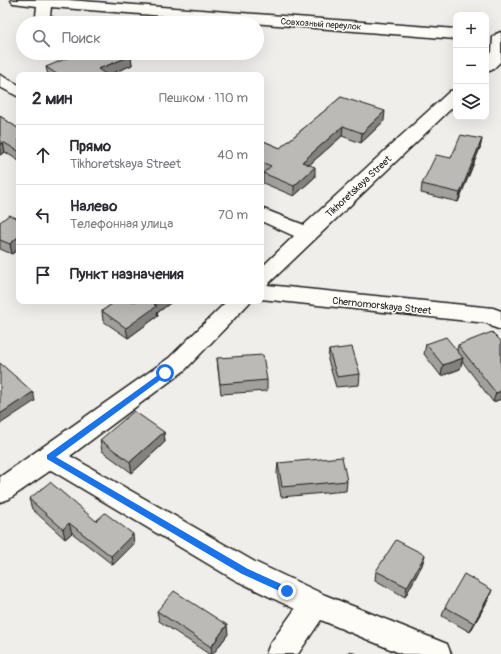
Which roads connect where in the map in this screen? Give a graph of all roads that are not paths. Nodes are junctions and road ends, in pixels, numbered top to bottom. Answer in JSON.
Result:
{"nodes":[{"id":1,"x":18,"y":0,"type":"edge"},
{"id":2,"x":45,"y":2,"type":"junction"},
{"id":3,"x":43,"y":16,"type":"edge"},
{"id":4,"x":225,"y":16,"type":"edge"},
{"id":5,"x":264,"y":19,"type":"edge"},
{"id":6,"x":453,"y":34,"type":"edge"},
{"id":7,"x":489,"y":36,"type":"edge"},
{"id":8,"x":501,"y":37,"type":"edge"},
{"id":9,"x":489,"y":64,"type":"edge"},
{"id":10,"x":0,"y":80,"type":"edge"},
{"id":11,"x":16,"y":90,"type":"edge"},
{"id":12,"x":453,"y":98,"type":"edge"},
{"id":13,"x":264,"y":215,"type":"edge"},
{"id":14,"x":307,"y":234,"type":"junction"},
{"id":15,"x":264,"y":277,"type":"edge"},
{"id":16,"x":264,"y":292,"type":"edge"},
{"id":17,"x":237,"y":304,"type":"edge"},
{"id":18,"x":501,"y":322,"type":"edge"},
{"id":19,"x":50,"y":457,"type":"junction"},
{"id":20,"x":0,"y":491,"type":"edge"},
{"id":21,"x":315,"y":604,"type":"junction"},
{"id":22,"x":282,"y":654,"type":"edge"},
{"id":23,"x":436,"y":654,"type":"edge"}],
"edges":[{"from":1,"to":2,"type":"street","name":"Совхозный переулок"},
{"from":2,"to":3,"type":"street"},
{"from":2,"to":4,"type":"street","name":"Совхозный переулок"},
{"from":5,"to":6,"type":"street","name":"Совхозный переулок"},
{"from":7,"to":8,"type":"street"},
{"from":8,"to":9,"type":"street"},
{"from":10,"to":11,"type":"street"},
{"from":12,"to":14,"type":"street","name":"Tikhoretskaya Street"},
{"from":13,"to":14,"type":"street"},
{"from":14,"to":15,"type":"street","name":"Tikhoretskaya Street"},
{"from":16,"to":18,"type":"street","name":"Chernomorskaya Street"},
{"from":17,"to":19,"type":"street"},
{"from":19,"to":20,"type":"street"},
{"from":19,"to":21,"type":"street"},
{"from":21,"to":22,"type":"street"},
{"from":21,"to":23,"type":"street"}]}
